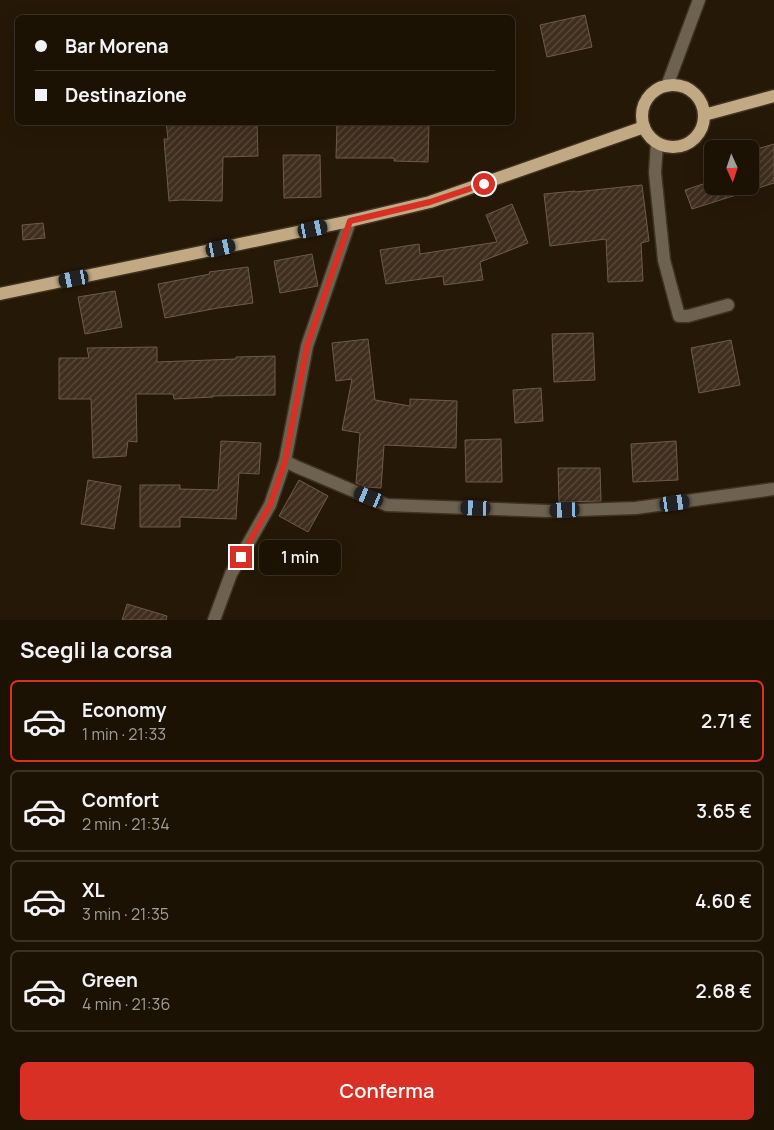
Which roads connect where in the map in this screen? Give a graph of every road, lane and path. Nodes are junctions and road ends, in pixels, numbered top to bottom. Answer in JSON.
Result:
{"nodes":[{"id":1,"x":699,"y":0,"type":"edge"},
{"id":2,"x":667,"y":86,"type":"junction"},
{"id":3,"x":774,"y":96,"type":"edge"},
{"id":4,"x":704,"y":114,"type":"junction"},
{"id":5,"x":644,"y":127,"type":"junction"},
{"id":6,"x":657,"y":142,"type":"junction"},
{"id":7,"x":350,"y":221,"type":"junction"},
{"id":8,"x":0,"y":294,"type":"edge"},
{"id":9,"x":728,"y":305,"type":"dead end"},
{"id":10,"x":285,"y":461,"type":"junction"},
{"id":11,"x":774,"y":489,"type":"edge"},
{"id":12,"x":214,"y":620,"type":"edge"}],
"edges":[{"from":1,"to":2,"type":"street"},
{"from":2,"to":4,"type":"main road"},
{"from":2,"to":5,"type":"main road"},
{"from":3,"to":4,"type":"main road"},
{"from":4,"to":6,"type":"main road"},
{"from":5,"to":6,"type":"main road"},
{"from":5,"to":7,"type":"main road"},
{"from":6,"to":9,"type":"street"},
{"from":7,"to":8,"type":"main road"},
{"from":7,"to":10,"type":"street"},
{"from":10,"to":11,"type":"street"},
{"from":10,"to":12,"type":"street"}]}
